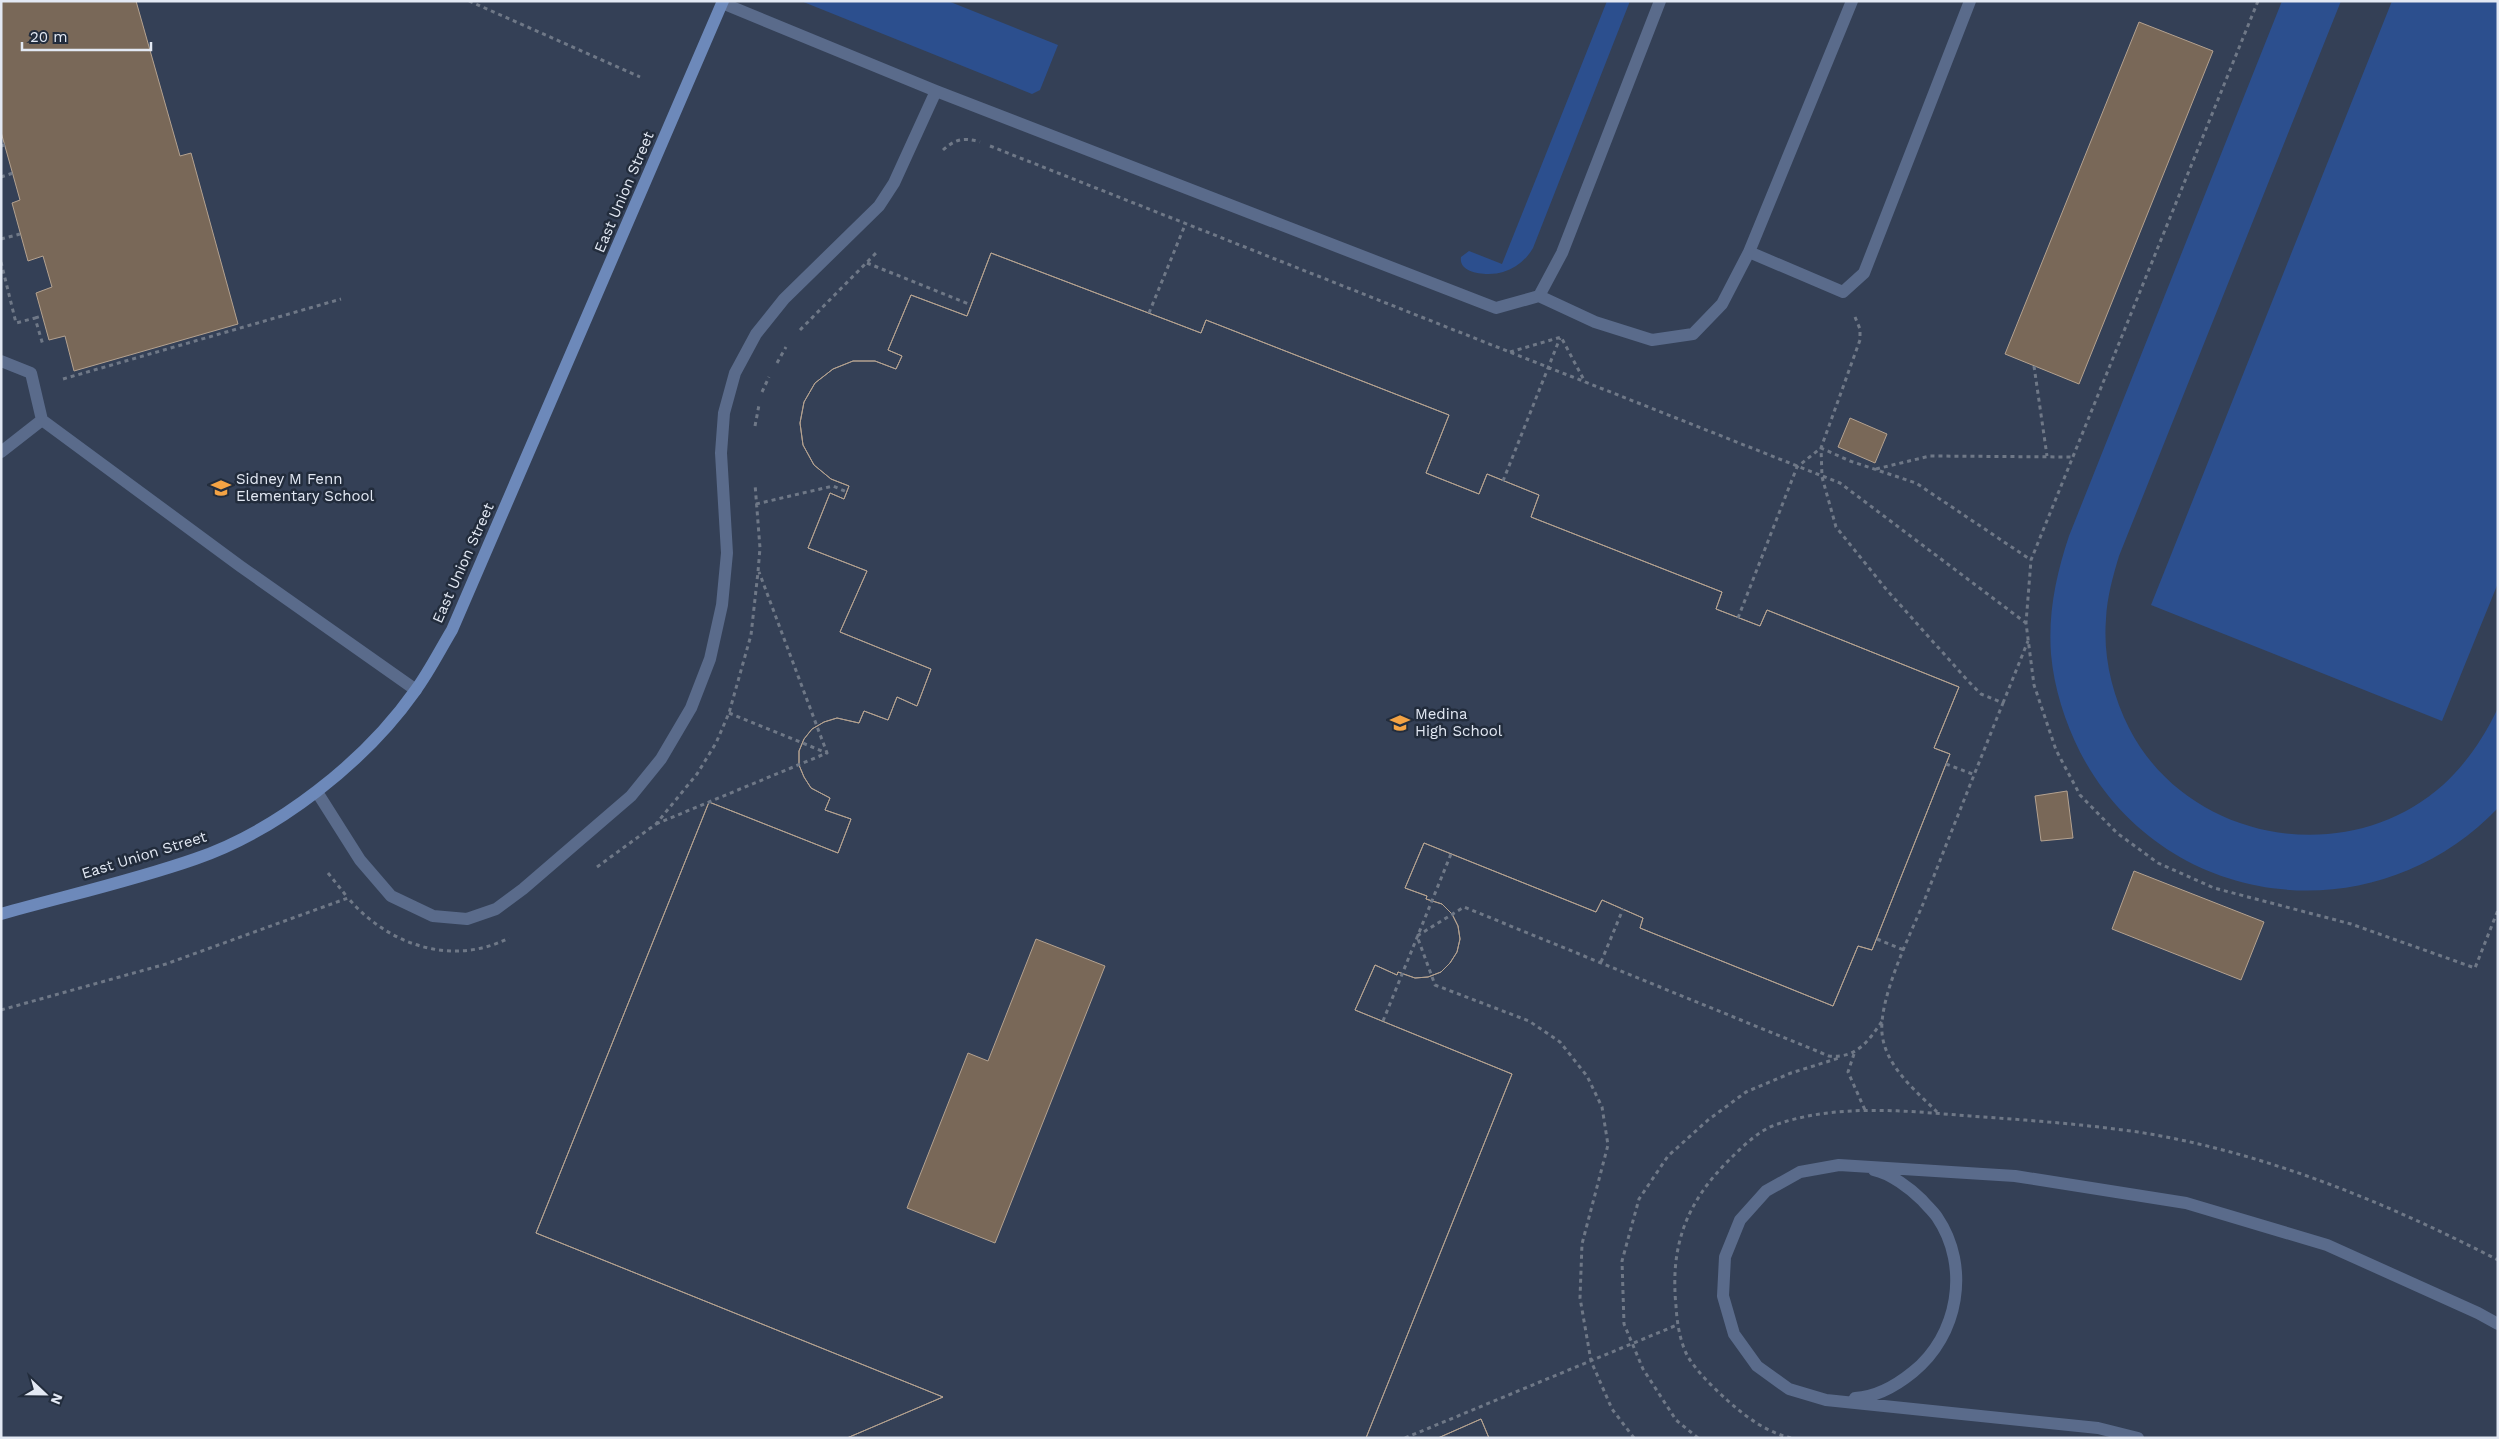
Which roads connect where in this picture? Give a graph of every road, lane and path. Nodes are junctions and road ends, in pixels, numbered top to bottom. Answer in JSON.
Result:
{"nodes":[{"id":1,"x":469,"y":1,"type":"edge"},
{"id":2,"x":1660,"y":1,"type":"edge"},
{"id":3,"x":1852,"y":1,"type":"edge"},
{"id":4,"x":1970,"y":1,"type":"edge"},
{"id":5,"x":2258,"y":1,"type":"edge"},
{"id":6,"x":723,"y":2,"type":"edge"},
{"id":7,"x":640,"y":77,"type":"dead end"},
{"id":8,"x":936,"y":90,"type":"junction"},
{"id":9,"x":13,"y":174,"type":"dead end"},
{"id":10,"x":1,"y":177,"type":"edge"},
{"id":11,"x":1185,"y":224,"type":"dead end"},
{"id":12,"x":20,"y":234,"type":"dead end"},
{"id":13,"x":1,"y":240,"type":"edge"},
{"id":14,"x":1749,"y":252,"type":"junction"},
{"id":15,"x":1,"y":262,"type":"edge"},
{"id":16,"x":867,"y":264,"type":"dead end"},
{"id":17,"x":1843,"y":292,"type":"junction"},
{"id":18,"x":1538,"y":296,"type":"junction"},
{"id":19,"x":341,"y":299,"type":"dead end"},
{"id":20,"x":971,"y":305,"type":"dead end"},
{"id":21,"x":1149,"y":313,"type":"dead end"},
{"id":22,"x":42,"y":316,"type":"dead end"},
{"id":23,"x":35,"y":318,"type":"junction"},
{"id":24,"x":1561,"y":337,"type":"junction"},
{"id":25,"x":46,"y":354,"type":"dead end"},
{"id":26,"x":1,"y":361,"type":"edge"},
{"id":27,"x":2034,"y":366,"type":"dead end"},
{"id":28,"x":1549,"y":368,"type":"junction"},
{"id":29,"x":1586,"y":382,"type":"junction"},
{"id":30,"x":34,"y":387,"type":"junction"},
{"id":31,"x":42,"y":420,"type":"junction"},
{"id":32,"x":1822,"y":448,"type":"junction"},
{"id":33,"x":1,"y":452,"type":"edge"},
{"id":34,"x":2047,"y":456,"type":"junction"},
{"id":35,"x":2071,"y":457,"type":"junction"},
{"id":36,"x":1797,"y":466,"type":"junction"},
{"id":37,"x":1876,"y":469,"type":"junction"},
{"id":38,"x":1822,"y":477,"type":"junction"},
{"id":39,"x":1503,"y":481,"type":"dead end"},
{"id":40,"x":847,"y":492,"type":"dead end"},
{"id":41,"x":756,"y":504,"type":"dead end"},
{"id":42,"x":2031,"y":560,"type":"junction"},
{"id":43,"x":758,"y":572,"type":"dead end"},
{"id":44,"x":1738,"y":618,"type":"dead end"},
{"id":45,"x":2026,"y":623,"type":"junction"},
{"id":46,"x":2028,"y":641,"type":"junction"},
{"id":47,"x":416,"y":690,"type":"junction"},
{"id":48,"x":2003,"y":703,"type":"junction"},
{"id":49,"x":729,"y":713,"type":"dead end"},
{"id":50,"x":827,"y":753,"type":"junction"},
{"id":51,"x":1946,"y":764,"type":"dead end"},
{"id":52,"x":1975,"y":775,"type":"junction"},
{"id":53,"x":318,"y":792,"type":"junction"},
{"id":54,"x":656,"y":824,"type":"dead end"},
{"id":55,"x":1451,"y":854,"type":"dead end"},
{"id":56,"x":328,"y":873,"type":"dead end"},
{"id":57,"x":348,"y":898,"type":"dead end"},
{"id":58,"x":1623,"y":909,"type":"dead end"},
{"id":59,"x":2498,"y":910,"type":"edge"},
{"id":60,"x":1,"y":914,"type":"edge"},
{"id":61,"x":1418,"y":936,"type":"junction"},
{"id":62,"x":1877,"y":939,"type":"dead end"},
{"id":63,"x":1904,"y":950,"type":"junction"},
{"id":64,"x":1601,"y":962,"type":"junction"},
{"id":65,"x":1382,"y":1020,"type":"dead end"},
{"id":66,"x":1883,"y":1020,"type":"junction"},
{"id":67,"x":1854,"y":1053,"type":"junction"},
{"id":68,"x":1841,"y":1057,"type":"junction"},
{"id":69,"x":1865,"y":1110,"type":"dead end"},
{"id":70,"x":1938,"y":1113,"type":"dead end"},
{"id":71,"x":1839,"y":1165,"type":"junction"},
{"id":72,"x":2498,"y":1324,"type":"edge"},
{"id":73,"x":1677,"y":1325,"type":"dead end"},
{"id":74,"x":1632,"y":1344,"type":"junction"},
{"id":75,"x":1591,"y":1360,"type":"junction"},
{"id":76,"x":1826,"y":1400,"type":"junction"},
{"id":77,"x":1405,"y":1438,"type":"edge"},
{"id":78,"x":1634,"y":1438,"type":"edge"},
{"id":79,"x":1698,"y":1438,"type":"edge"},
{"id":80,"x":2138,"y":1438,"type":"edge"}],
"edges":[{"from":1,"to":7,"type":"path"},
{"from":2,"to":18,"type":"lane"},
{"from":3,"to":14,"type":"lane"},
{"from":4,"to":17,"type":"lane"},
{"from":5,"to":35,"type":"path"},
{"from":6,"to":8,"type":"lane"},
{"from":6,"to":47,"type":"street","name":"East Union Street"},
{"from":8,"to":18,"type":"lane"},
{"from":8,"to":53,"type":"lane"},
{"from":9,"to":10,"type":"path"},
{"from":11,"to":21,"type":"path"},
{"from":12,"to":13,"type":"path"},
{"from":14,"to":17,"type":"lane"},
{"from":14,"to":18,"type":"lane"},
{"from":15,"to":23,"type":"path"},
{"from":16,"to":20,"type":"path"},
{"from":17,"to":32,"type":"path"},
{"from":19,"to":30,"type":"path"},
{"from":22,"to":23,"type":"path"},
{"from":23,"to":25,"type":"path"},
{"from":24,"to":28,"type":"path"},
{"from":24,"to":28,"type":"path"},
{"from":24,"to":29,"type":"path"},
{"from":26,"to":30,"type":"lane"},
{"from":27,"to":34,"type":"path"},
{"from":28,"to":29,"type":"path"},
{"from":28,"to":39,"type":"path"},
{"from":29,"to":36,"type":"path"},
{"from":30,"to":31,"type":"lane"},
{"from":31,"to":33,"type":"lane"},
{"from":31,"to":47,"type":"lane"},
{"from":32,"to":36,"type":"path"},
{"from":32,"to":37,"type":"path"},
{"from":32,"to":38,"type":"path"},
{"from":34,"to":35,"type":"path"},
{"from":34,"to":37,"type":"path"},
{"from":35,"to":42,"type":"path"},
{"from":36,"to":38,"type":"path"},
{"from":36,"to":44,"type":"path"},
{"from":37,"to":42,"type":"path"},
{"from":38,"to":45,"type":"path"},
{"from":38,"to":48,"type":"path"},
{"from":40,"to":41,"type":"path"},
{"from":42,"to":45,"type":"path"},
{"from":43,"to":50,"type":"path"},
{"from":45,"to":46,"type":"path"},
{"from":46,"to":48,"type":"path"},
{"from":46,"to":59,"type":"path"},
{"from":47,"to":53,"type":"street","name":"East Union Street"},
{"from":48,"to":52,"type":"path"},
{"from":49,"to":50,"type":"path"},
{"from":50,"to":54,"type":"path"},
{"from":51,"to":52,"type":"path"},
{"from":52,"to":63,"type":"path"},
{"from":53,"to":60,"type":"street","name":"East Union Street"},
{"from":55,"to":61,"type":"path"},
{"from":56,"to":57,"type":"path"},
{"from":58,"to":64,"type":"path"},
{"from":61,"to":64,"type":"path"},
{"from":61,"to":65,"type":"path"},
{"from":61,"to":75,"type":"path"},
{"from":62,"to":63,"type":"path"},
{"from":63,"to":66,"type":"path"},
{"from":64,"to":68,"type":"path"},
{"from":66,"to":67,"type":"path"},
{"from":66,"to":70,"type":"path"},
{"from":67,"to":68,"type":"path"},
{"from":67,"to":69,"type":"path"},
{"from":68,"to":74,"type":"path"},
{"from":71,"to":72,"type":"lane"},
{"from":71,"to":76,"type":"lane"},
{"from":71,"to":76,"type":"lane"},
{"from":73,"to":74,"type":"path"},
{"from":74,"to":75,"type":"path"},
{"from":74,"to":79,"type":"path"},
{"from":75,"to":77,"type":"path"},
{"from":75,"to":78,"type":"path"},
{"from":76,"to":80,"type":"lane"}]}
